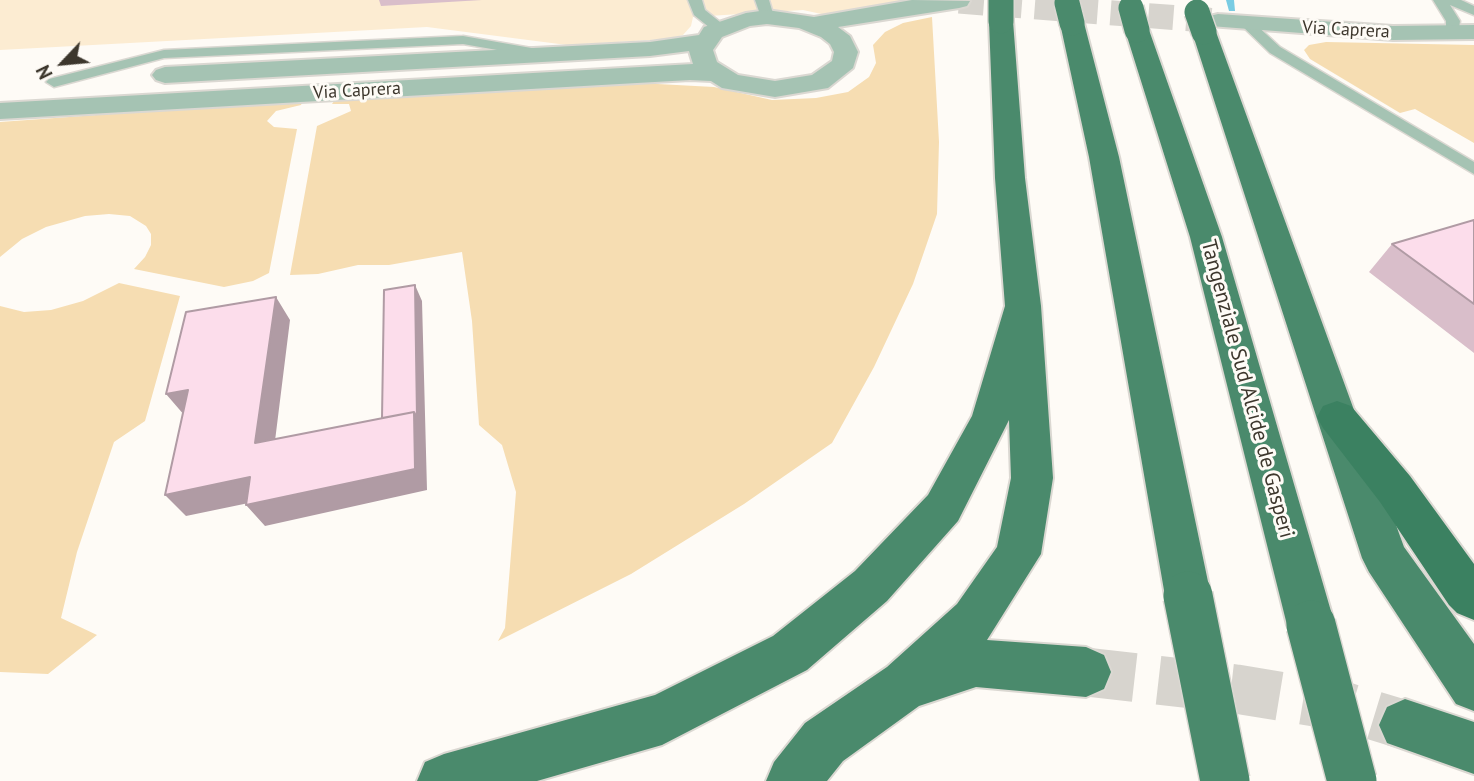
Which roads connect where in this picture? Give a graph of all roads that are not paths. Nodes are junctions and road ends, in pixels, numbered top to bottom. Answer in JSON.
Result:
{"nodes":[{"id":1,"x":695,"y":0,"type":"edge"},
{"id":2,"x":1440,"y":0,"type":"edge"},
{"id":3,"x":1450,"y":0,"type":"edge"},
{"id":4,"x":946,"y":1,"type":"edge"},
{"id":5,"x":765,"y":9,"type":"edge"},
{"id":6,"x":1068,"y":9,"type":"edge"},
{"id":7,"x":1474,"y":10,"type":"edge"},
{"id":8,"x":897,"y":11,"type":"junction"},
{"id":9,"x":1001,"y":11,"type":"edge"},
{"id":10,"x":1132,"y":13,"type":"edge"},
{"id":11,"x":1203,"y":16,"type":"edge"},
{"id":12,"x":814,"y":24,"type":"junction"},
{"id":13,"x":1247,"y":24,"type":"junction"},
{"id":14,"x":1464,"y":32,"type":"edge"},
{"id":15,"x":712,"y":35,"type":"junction"},
{"id":16,"x":841,"y":41,"type":"junction"},
{"id":17,"x":714,"y":73,"type":"junction"},
{"id":18,"x":27,"y":83,"type":"dead end"},
{"id":19,"x":0,"y":111,"type":"edge"},
{"id":20,"x":1474,"y":169,"type":"edge"},
{"id":21,"x":1023,"y":306,"type":"junction"},
{"id":22,"x":1337,"y":417,"type":"junction"},
{"id":23,"x":1474,"y":598,"type":"edge"},
{"id":24,"x":1086,"y":672,"type":"tunnel mouth"},
{"id":25,"x":905,"y":685,"type":"junction"},
{"id":26,"x":1474,"y":686,"type":"edge"},
{"id":27,"x":1405,"y":725,"type":"tunnel mouth"},
{"id":28,"x":1474,"y":748,"type":"edge"},
{"id":29,"x":444,"y":781,"type":"edge"},
{"id":30,"x":793,"y":781,"type":"edge"},
{"id":31,"x":1225,"y":781,"type":"edge"},
{"id":32,"x":1352,"y":781,"type":"edge"}],
"edges":[{"from":1,"to":15,"type":"lane"},
{"from":2,"to":14,"type":"lane"},
{"from":3,"to":7,"type":"lane"},
{"from":4,"to":8,"type":"street","name":"Via Caprera"},
{"from":5,"to":12,"type":"street","name":"Via Caprera"},
{"from":5,"to":15,"type":"street","name":"Via Caprera"},
{"from":6,"to":31,"type":"highway","bridge":true},
{"from":8,"to":12,"type":"street","name":"Via Caprera"},
{"from":8,"to":16,"type":"street","name":"Via Caprera"},
{"from":9,"to":21,"type":"highway"},
{"from":10,"to":32,"type":"highway","name":"Tangenziale Sud Alcide de Gasperi","bridge":true},
{"from":11,"to":13,"type":"street","name":"Via Caprera"},
{"from":11,"to":22,"type":"highway"},
{"from":12,"to":16,"type":"street","name":"Via Caprera"},
{"from":13,"to":14,"type":"street","name":"Via Caprera"},
{"from":13,"to":20,"type":"lane"},
{"from":15,"to":17,"type":"street"},
{"from":15,"to":18,"type":"street","name":"Via Caprera"},
{"from":16,"to":17,"type":"street","name":"Via Caprera"},
{"from":17,"to":19,"type":"street","name":"Via Caprera"},
{"from":21,"to":25,"type":"highway"},
{"from":21,"to":29,"type":"highway"},
{"from":22,"to":23,"type":"highway"},
{"from":22,"to":26,"type":"highway"},
{"from":24,"to":25,"type":"highway"},
{"from":25,"to":30,"type":"highway"},
{"from":27,"to":28,"type":"highway"}]}
